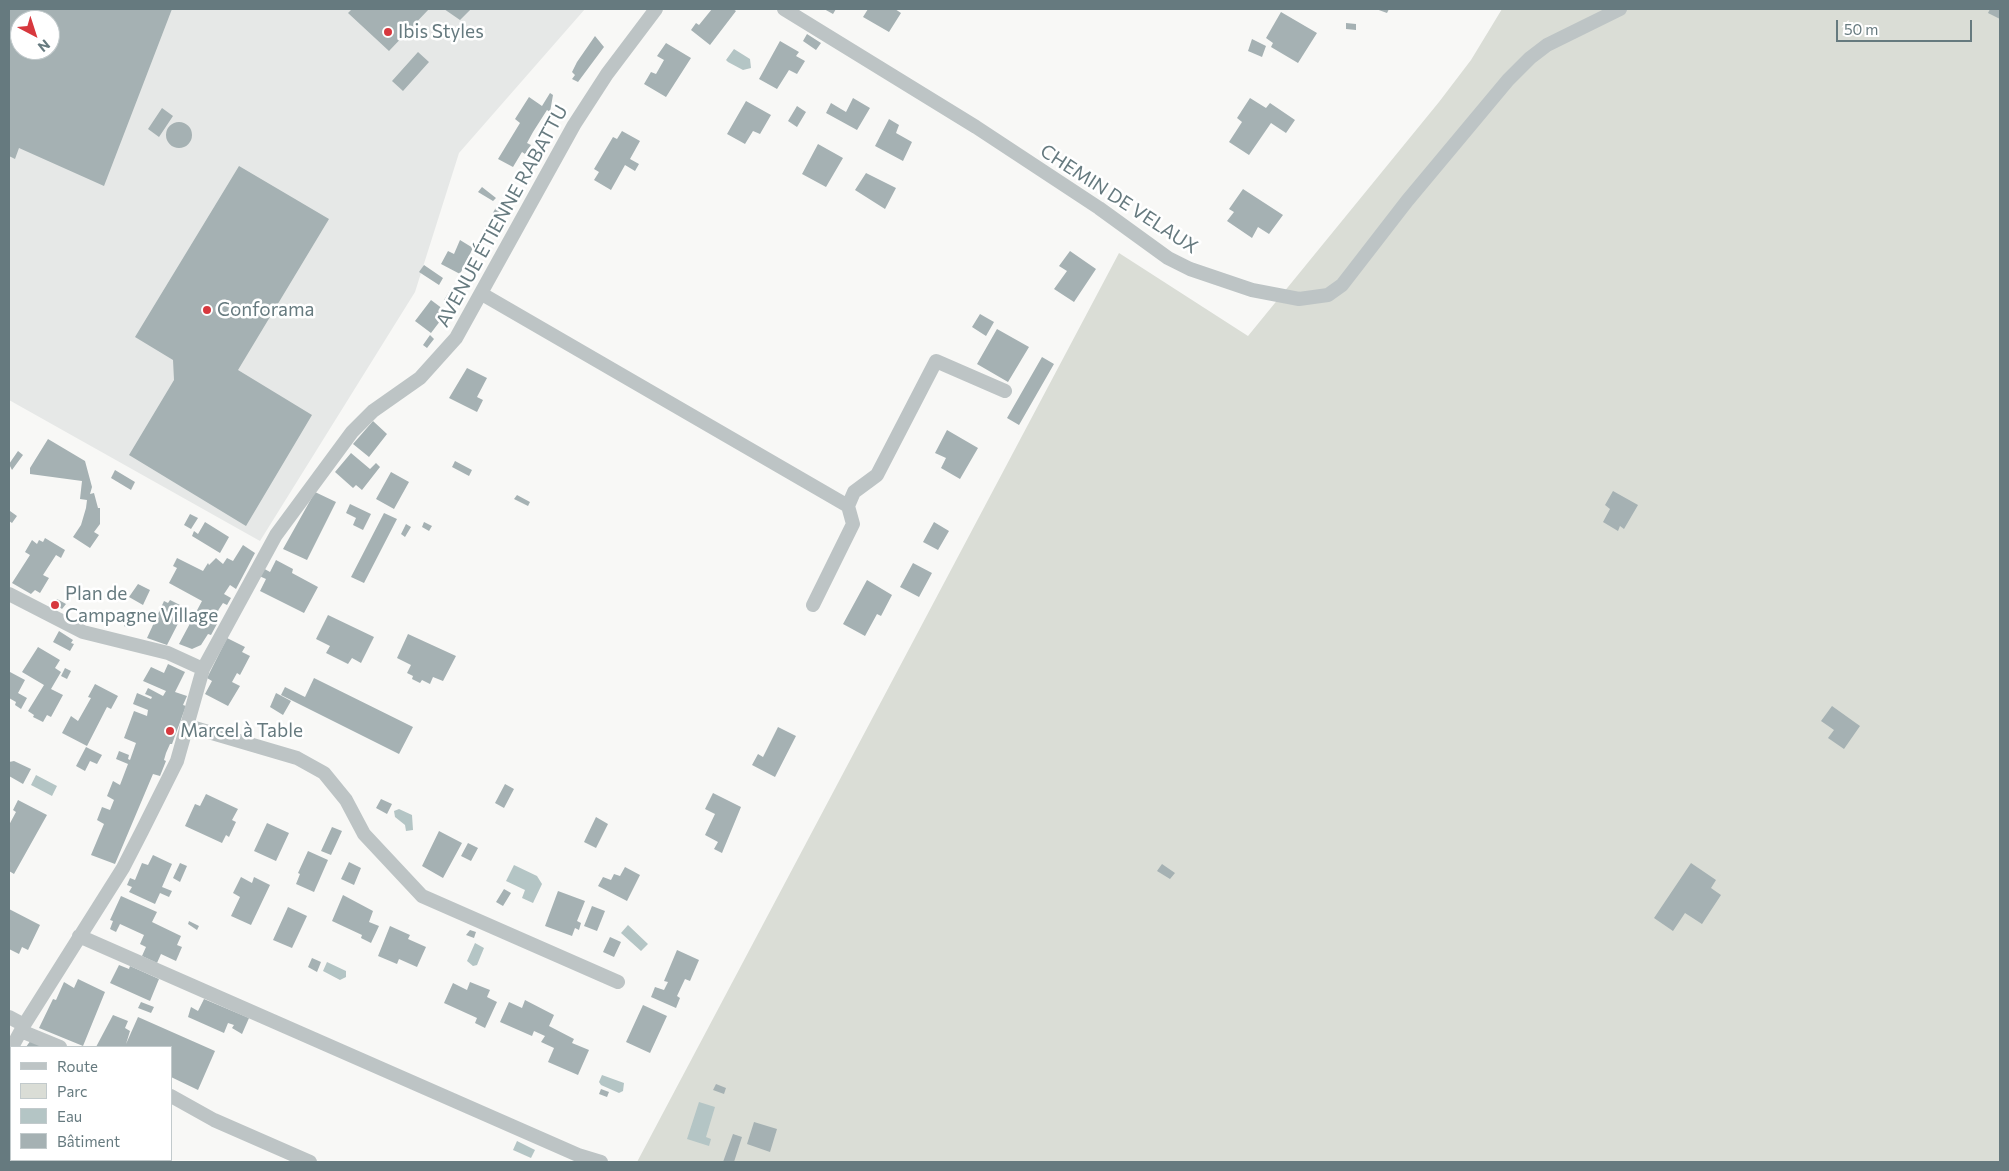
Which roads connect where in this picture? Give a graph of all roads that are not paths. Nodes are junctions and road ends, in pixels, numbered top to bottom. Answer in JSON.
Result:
{"nodes":[{"id":1,"x":656,"y":9,"type":"edge"},
{"id":2,"x":784,"y":9,"type":"edge"},
{"id":3,"x":1620,"y":9,"type":"edge"},
{"id":4,"x":482,"y":294,"type":"junction"},
{"id":5,"x":1005,"y":391,"type":"dead end"},
{"id":6,"x":848,"y":506,"type":"junction"},
{"id":7,"x":9,"y":594,"type":"edge"},
{"id":8,"x":813,"y":605,"type":"dead end"},
{"id":9,"x":203,"y":669,"type":"junction"},
{"id":10,"x":188,"y":726,"type":"junction"},
{"id":11,"x":79,"y":936,"type":"junction"},
{"id":12,"x":618,"y":982,"type":"dead end"},
{"id":13,"x":9,"y":1017,"type":"edge"},
{"id":14,"x":22,"y":1028,"type":"junction"},
{"id":15,"x":13,"y":1046,"type":"edge"},
{"id":16,"x":58,"y":1046,"type":"edge"},
{"id":17,"x":172,"y":1097,"type":"edge"},
{"id":18,"x":310,"y":1162,"type":"edge"},
{"id":19,"x":601,"y":1162,"type":"edge"}],
"edges":[{"from":1,"to":4,"type":"street","name":"AVENUE ÉTIENNE RABATTU"},
{"from":2,"to":3,"type":"street","name":"CHEMIN DE VELAUX"},
{"from":4,"to":6,"type":"street"},
{"from":4,"to":9,"type":"street","name":"AVENUE ÉTIENNE RABATTU"},
{"from":5,"to":6,"type":"street"},
{"from":6,"to":8,"type":"street"},
{"from":7,"to":9,"type":"street"},
{"from":9,"to":10,"type":"street","name":"AVENUE ÉTIENNE RABATTU"},
{"from":10,"to":11,"type":"street","name":"AVENUE ÉTIENNE RABATTU"},
{"from":10,"to":12,"type":"street"},
{"from":11,"to":14,"type":"street","name":"AVENUE ÉTIENNE RABATTU"},
{"from":11,"to":19,"type":"street"},
{"from":13,"to":14,"type":"street"},
{"from":14,"to":15,"type":"street","name":"AVENUE ÉTIENNE RABATTU"},
{"from":14,"to":16,"type":"street"},
{"from":17,"to":18,"type":"street"}]}
